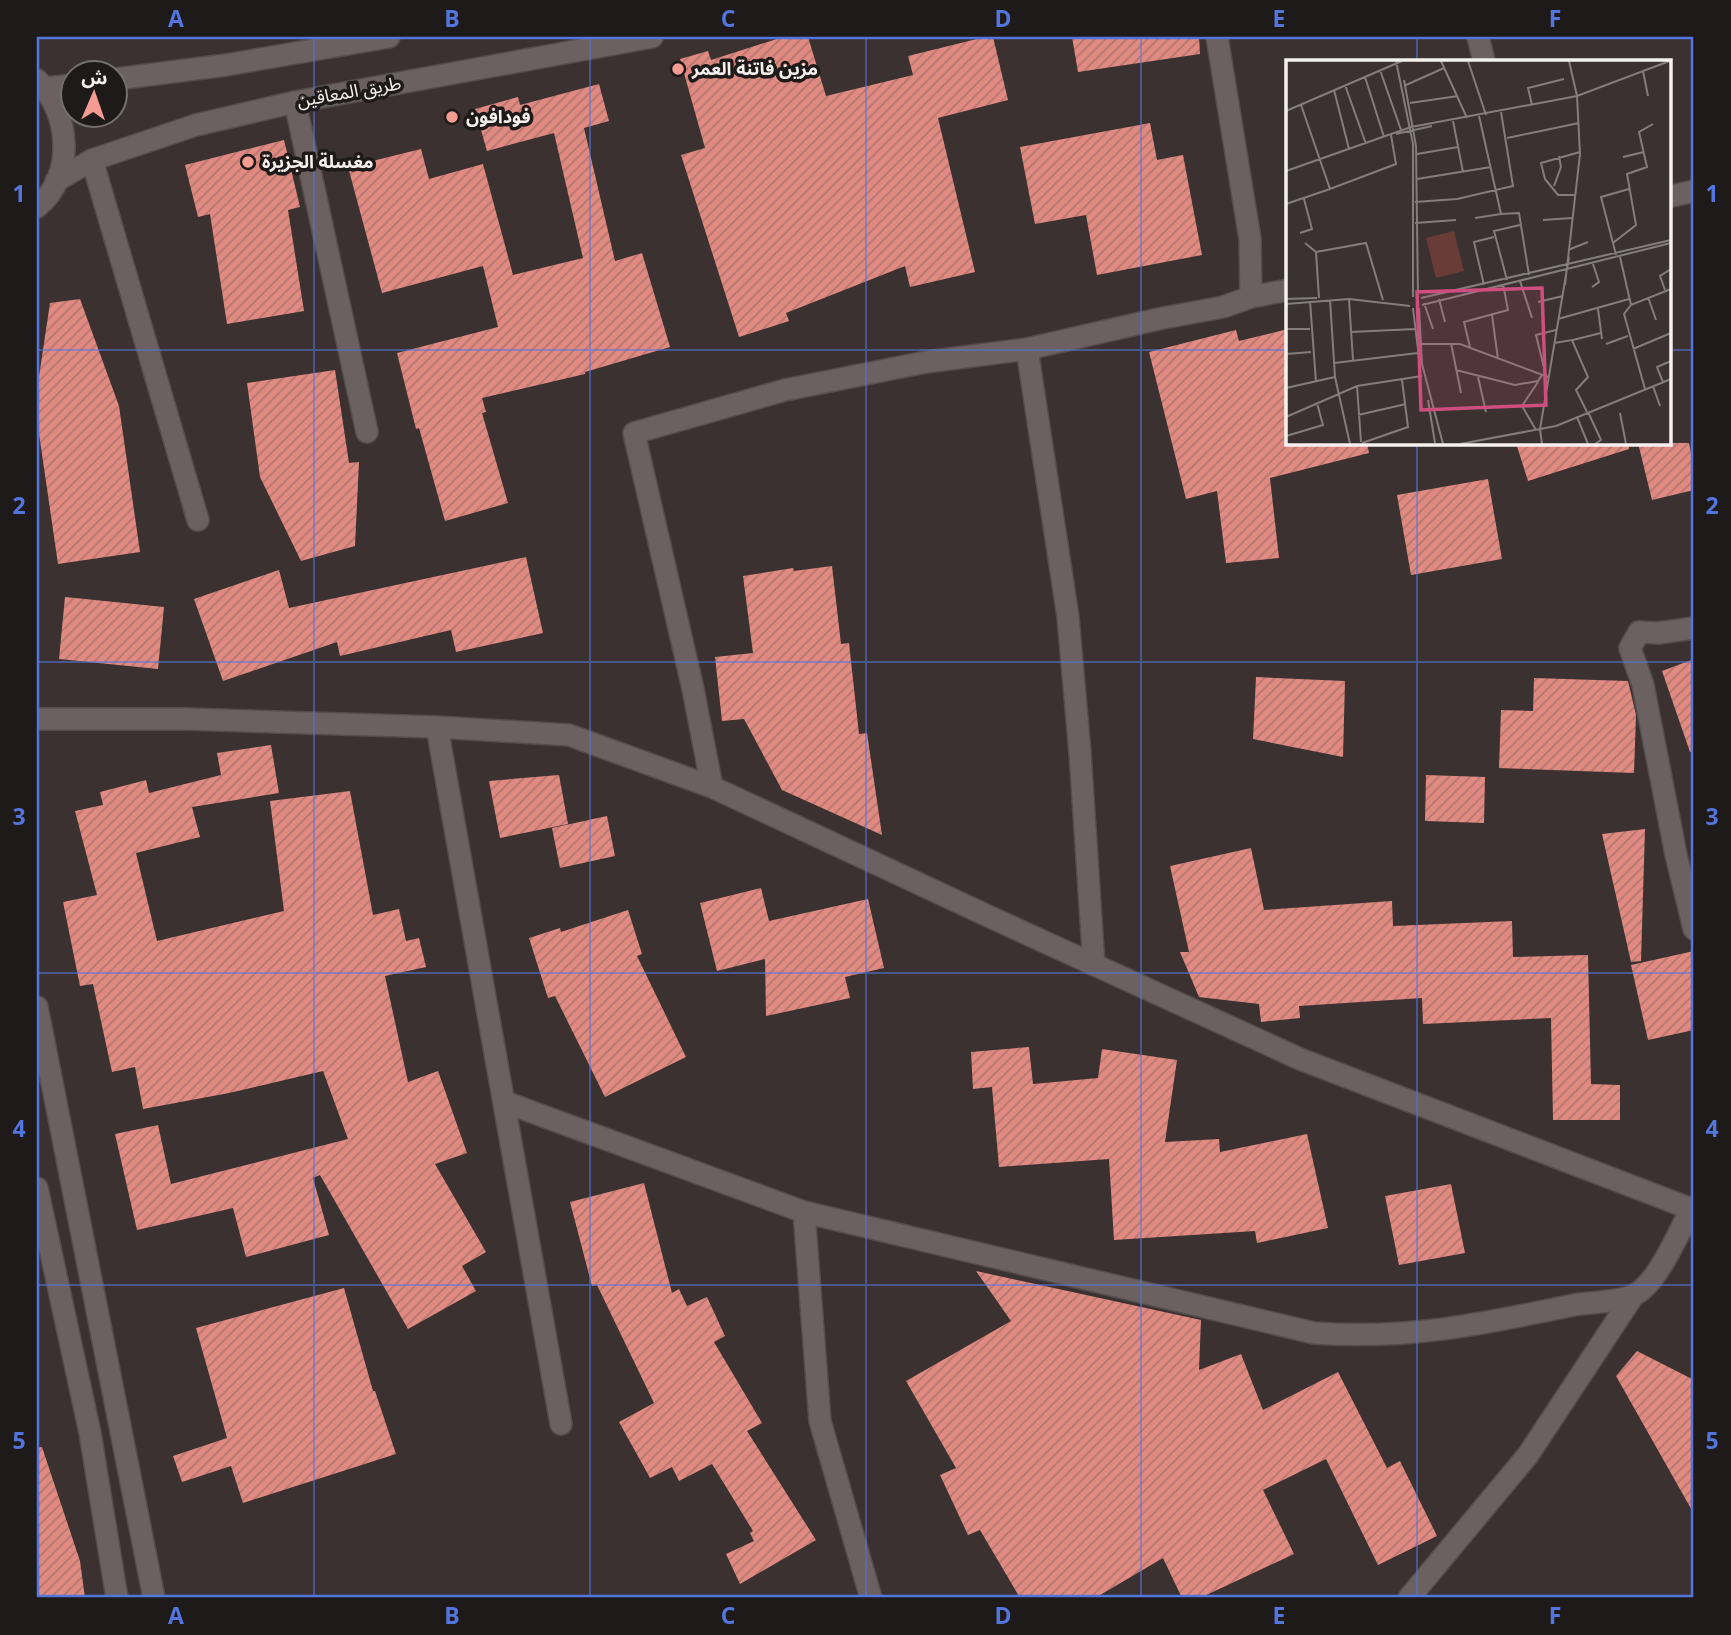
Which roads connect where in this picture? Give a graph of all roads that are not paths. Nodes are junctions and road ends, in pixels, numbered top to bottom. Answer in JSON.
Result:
{"nodes":[{"id":1,"x":389,"y":37,"type":"edge"},
{"id":2,"x":652,"y":37,"type":"edge"},
{"id":3,"x":1217,"y":37,"type":"edge"},
{"id":4,"x":1478,"y":37,"type":"edge"},
{"id":5,"x":1484,"y":60,"type":"edge"},
{"id":6,"x":130,"y":77,"type":"edge"},
{"id":7,"x":41,"y":84,"type":"edge"},
{"id":8,"x":60,"y":85,"type":"edge"},
{"id":9,"x":295,"y":102,"type":"junction"},
{"id":10,"x":92,"y":160,"type":"junction"},
{"id":11,"x":56,"y":181,"type":"junction"},
{"id":12,"x":1694,"y":191,"type":"edge"},
{"id":13,"x":1672,"y":196,"type":"dead end"},
{"id":14,"x":37,"y":207,"type":"edge"},
{"id":15,"x":1286,"y":290,"type":"edge"},
{"id":16,"x":1251,"y":297,"type":"junction"},
{"id":17,"x":1027,"y":349,"type":"junction"},
{"id":18,"x":367,"y":432,"type":"dead end"},
{"id":19,"x":198,"y":520,"type":"dead end"},
{"id":20,"x":1694,"y":628,"type":"edge"},
{"id":21,"x":37,"y":719,"type":"edge"},
{"id":22,"x":437,"y":727,"type":"junction"},
{"id":23,"x":712,"y":787,"type":"junction"},
{"id":24,"x":1694,"y":929,"type":"edge"},
{"id":25,"x":1094,"y":965,"type":"junction"},
{"id":26,"x":37,"y":1007,"type":"edge"},
{"id":27,"x":505,"y":1102,"type":"junction"},
{"id":28,"x":37,"y":1188,"type":"edge"},
{"id":29,"x":1692,"y":1210,"type":"edge"},
{"id":30,"x":804,"y":1212,"type":"junction"},
{"id":31,"x":1633,"y":1296,"type":"junction"},
{"id":32,"x":561,"y":1424,"type":"dead end"},
{"id":33,"x":117,"y":1598,"type":"edge"},
{"id":34,"x":154,"y":1598,"type":"edge"},
{"id":35,"x":871,"y":1598,"type":"edge"},
{"id":36,"x":1409,"y":1598,"type":"edge"}],
"edges":[{"from":1,"to":6,"type":"street"},
{"from":2,"to":9,"type":"street","name":"طريق المعاقين"},
{"from":3,"to":16,"type":"street"},
{"from":4,"to":5,"type":"street"},
{"from":7,"to":8,"type":"street"},
{"from":7,"to":11,"type":"street"},
{"from":9,"to":10,"type":"street","name":"طريق المعاقين"},
{"from":9,"to":18,"type":"street"},
{"from":10,"to":11,"type":"street","name":"طريق المعاقين"},
{"from":10,"to":19,"type":"street"},
{"from":11,"to":14,"type":"street"},
{"from":12,"to":13,"type":"street"},
{"from":15,"to":16,"type":"street"},
{"from":16,"to":17,"type":"street"},
{"from":17,"to":23,"type":"street"},
{"from":17,"to":25,"type":"street"},
{"from":20,"to":24,"type":"street"},
{"from":21,"to":22,"type":"street"},
{"from":22,"to":23,"type":"street"},
{"from":22,"to":27,"type":"street"},
{"from":23,"to":25,"type":"street"},
{"from":25,"to":29,"type":"street"},
{"from":26,"to":34,"type":"street"},
{"from":27,"to":30,"type":"street"},
{"from":27,"to":32,"type":"street"},
{"from":28,"to":33,"type":"street"},
{"from":29,"to":31,"type":"street"},
{"from":30,"to":31,"type":"street"},
{"from":30,"to":35,"type":"street"},
{"from":31,"to":36,"type":"street"}]}
